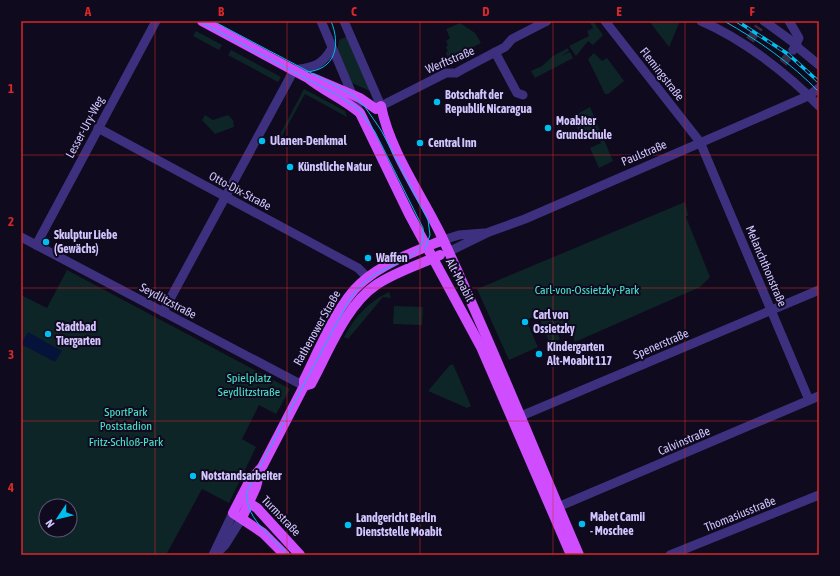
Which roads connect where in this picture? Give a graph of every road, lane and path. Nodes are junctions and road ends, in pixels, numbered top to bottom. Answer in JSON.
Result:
{"nodes":[{"id":1,"x":156,"y":21,"type":"edge"},
{"id":2,"x":202,"y":21,"type":"edge"},
{"id":3,"x":321,"y":21,"type":"edge"},
{"id":4,"x":344,"y":21,"type":"edge"},
{"id":5,"x":547,"y":21,"type":"edge"},
{"id":6,"x":605,"y":21,"type":"edge"},
{"id":7,"x":701,"y":21,"type":"edge"},
{"id":8,"x":788,"y":21,"type":"edge"},
{"id":9,"x":762,"y":23,"type":"edge"},
{"id":10,"x":795,"y":47,"type":"junction"},
{"id":11,"x":332,"y":48,"type":"junction"},
{"id":12,"x":495,"y":52,"type":"junction"},
{"id":13,"x":819,"y":66,"type":"edge"},
{"id":14,"x":294,"y":70,"type":"junction"},
{"id":15,"x":309,"y":78,"type":"junction"},
{"id":16,"x":819,"y":88,"type":"edge"},
{"id":17,"x":353,"y":95,"type":"junction"},
{"id":18,"x":523,"y":95,"type":"dead end"},
{"id":19,"x":819,"y":95,"type":"edge"},
{"id":20,"x":808,"y":96,"type":"junction"},
{"id":21,"x":819,"y":106,"type":"edge"},
{"id":22,"x":378,"y":108,"type":"junction"},
{"id":23,"x":360,"y":113,"type":"junction"},
{"id":24,"x":98,"y":128,"type":"junction"},
{"id":25,"x":700,"y":142,"type":"junction"},
{"id":26,"x":225,"y":196,"type":"junction"},
{"id":27,"x":489,"y":232,"type":"junction"},
{"id":28,"x":21,"y":237,"type":"edge"},
{"id":29,"x":443,"y":240,"type":"junction"},
{"id":30,"x":36,"y":245,"type":"junction"},
{"id":31,"x":428,"y":246,"type":"junction"},
{"id":32,"x":448,"y":252,"type":"junction"},
{"id":33,"x":434,"y":258,"type":"junction"},
{"id":34,"x":368,"y":278,"type":"junction"},
{"id":35,"x":819,"y":290,"type":"edge"},
{"id":36,"x":771,"y":310,"type":"junction"},
{"id":37,"x":164,"y":312,"type":"junction"},
{"id":38,"x":304,"y":386,"type":"junction"},
{"id":39,"x":819,"y":396,"type":"edge"},
{"id":40,"x":809,"y":400,"type":"junction"},
{"id":41,"x":516,"y":418,"type":"junction"},
{"id":42,"x":819,"y":495,"type":"edge"},
{"id":43,"x":245,"y":500,"type":"junction"},
{"id":44,"x":558,"y":507,"type":"junction"},
{"id":45,"x":238,"y":515,"type":"junction"},
{"id":46,"x":214,"y":555,"type":"edge"},
{"id":47,"x":285,"y":555,"type":"edge"},
{"id":48,"x":300,"y":555,"type":"edge"},
{"id":49,"x":571,"y":555,"type":"edge"},
{"id":50,"x":579,"y":555,"type":"edge"},
{"id":51,"x":670,"y":555,"type":"edge"}],
"edges":[{"from":1,"to":24,"type":"street","name":"Lesser-Ury-Weg"},
{"from":2,"to":14,"type":"main road"},
{"from":3,"to":11,"type":"street","name":"Alt-Moabit"},
{"from":4,"to":22,"type":"street","name":"Alt-Moabit"},
{"from":5,"to":12,"type":"street","name":"Werftstraße"},
{"from":6,"to":25,"type":"street","name":"Flemingstraße"},
{"from":7,"to":20,"type":"street"},
{"from":8,"to":10,"type":"street"},
{"from":9,"to":10,"type":"street"},
{"from":10,"to":13,"type":"street"},
{"from":11,"to":14,"type":"street"},
{"from":11,"to":17,"type":"street","name":"Alt-Moabit"},
{"from":12,"to":18,"type":"street"},
{"from":12,"to":22,"type":"street","name":"Werftstraße"},
{"from":14,"to":15,"type":"main road"},
{"from":14,"to":26,"type":"street"},
{"from":15,"to":17,"type":"main road"},
{"from":15,"to":23,"type":"main road"},
{"from":16,"to":20,"type":"street","name":"Paulstraße"},
{"from":17,"to":22,"type":"main road"},
{"from":17,"to":23,"type":"street","name":"Alt-Moabit"},
{"from":19,"to":20,"type":"street","name":"Paulstraße"},
{"from":20,"to":21,"type":"street"},
{"from":20,"to":25,"type":"street","name":"Paulstraße"},
{"from":22,"to":29,"type":"main road","name":"Alt-Moabit"},
{"from":23,"to":31,"type":"main road","name":"Alt-Moabit"},
{"from":24,"to":26,"type":"street","name":"Otto-Dix-Straße"},
{"from":24,"to":30,"type":"street","name":"Lesser-Ury-Weg"},
{"from":25,"to":27,"type":"street","name":"Paulstraße"},
{"from":25,"to":36,"type":"street","name":"Melanchthonstraße"},
{"from":26,"to":34,"type":"street","name":"Otto-Dix-Straße"},
{"from":26,"to":37,"type":"street"},
{"from":27,"to":29,"type":"street","name":"Paulstraße"},
{"from":27,"to":32,"type":"street","name":"Paulstraße"},
{"from":28,"to":30,"type":"street","name":"Seydlitzstraße"},
{"from":29,"to":31,"type":"main road","name":"Rathenower Straße"},
{"from":29,"to":32,"type":"main road","name":"Alt-Moabit"},
{"from":30,"to":37,"type":"street","name":"Seydlitzstraße"},
{"from":31,"to":33,"type":"main road","name":"Alt-Moabit"},
{"from":31,"to":34,"type":"main road","name":"Rathenower Straße"},
{"from":32,"to":33,"type":"main road","name":"Paulstraße"},
{"from":32,"to":41,"type":"main road","name":"Alt-Moabit"},
{"from":33,"to":38,"type":"main road","name":"Rathenower Straße"},
{"from":33,"to":41,"type":"main road","name":"Alt-Moabit"},
{"from":34,"to":38,"type":"main road","name":"Rathenower Straße"},
{"from":35,"to":36,"type":"street","name":"Spenerstraße"},
{"from":36,"to":40,"type":"street","name":"Melanchthonstraße"},
{"from":36,"to":41,"type":"street","name":"Spenerstraße"},
{"from":37,"to":38,"type":"street","name":"Seydlitzstraße"},
{"from":38,"to":43,"type":"main road","name":"Rathenower Straße"},
{"from":39,"to":40,"type":"street","name":"Calvinstraße"},
{"from":40,"to":44,"type":"street","name":"Calvinstraße"},
{"from":41,"to":44,"type":"main road","name":"Alt-Moabit"},
{"from":41,"to":49,"type":"main road","name":"Alt-Moabit"},
{"from":42,"to":51,"type":"street","name":"Thomasiusstraße"},
{"from":43,"to":45,"type":"main road","name":"Rathenower Straße"},
{"from":43,"to":48,"type":"main road","name":"Turmstraße"},
{"from":44,"to":50,"type":"main road","name":"Alt-Moabit"},
{"from":45,"to":46,"type":"street","name":"Rathenower Straße"},
{"from":45,"to":47,"type":"main road","name":"Turmstraße"}]}
